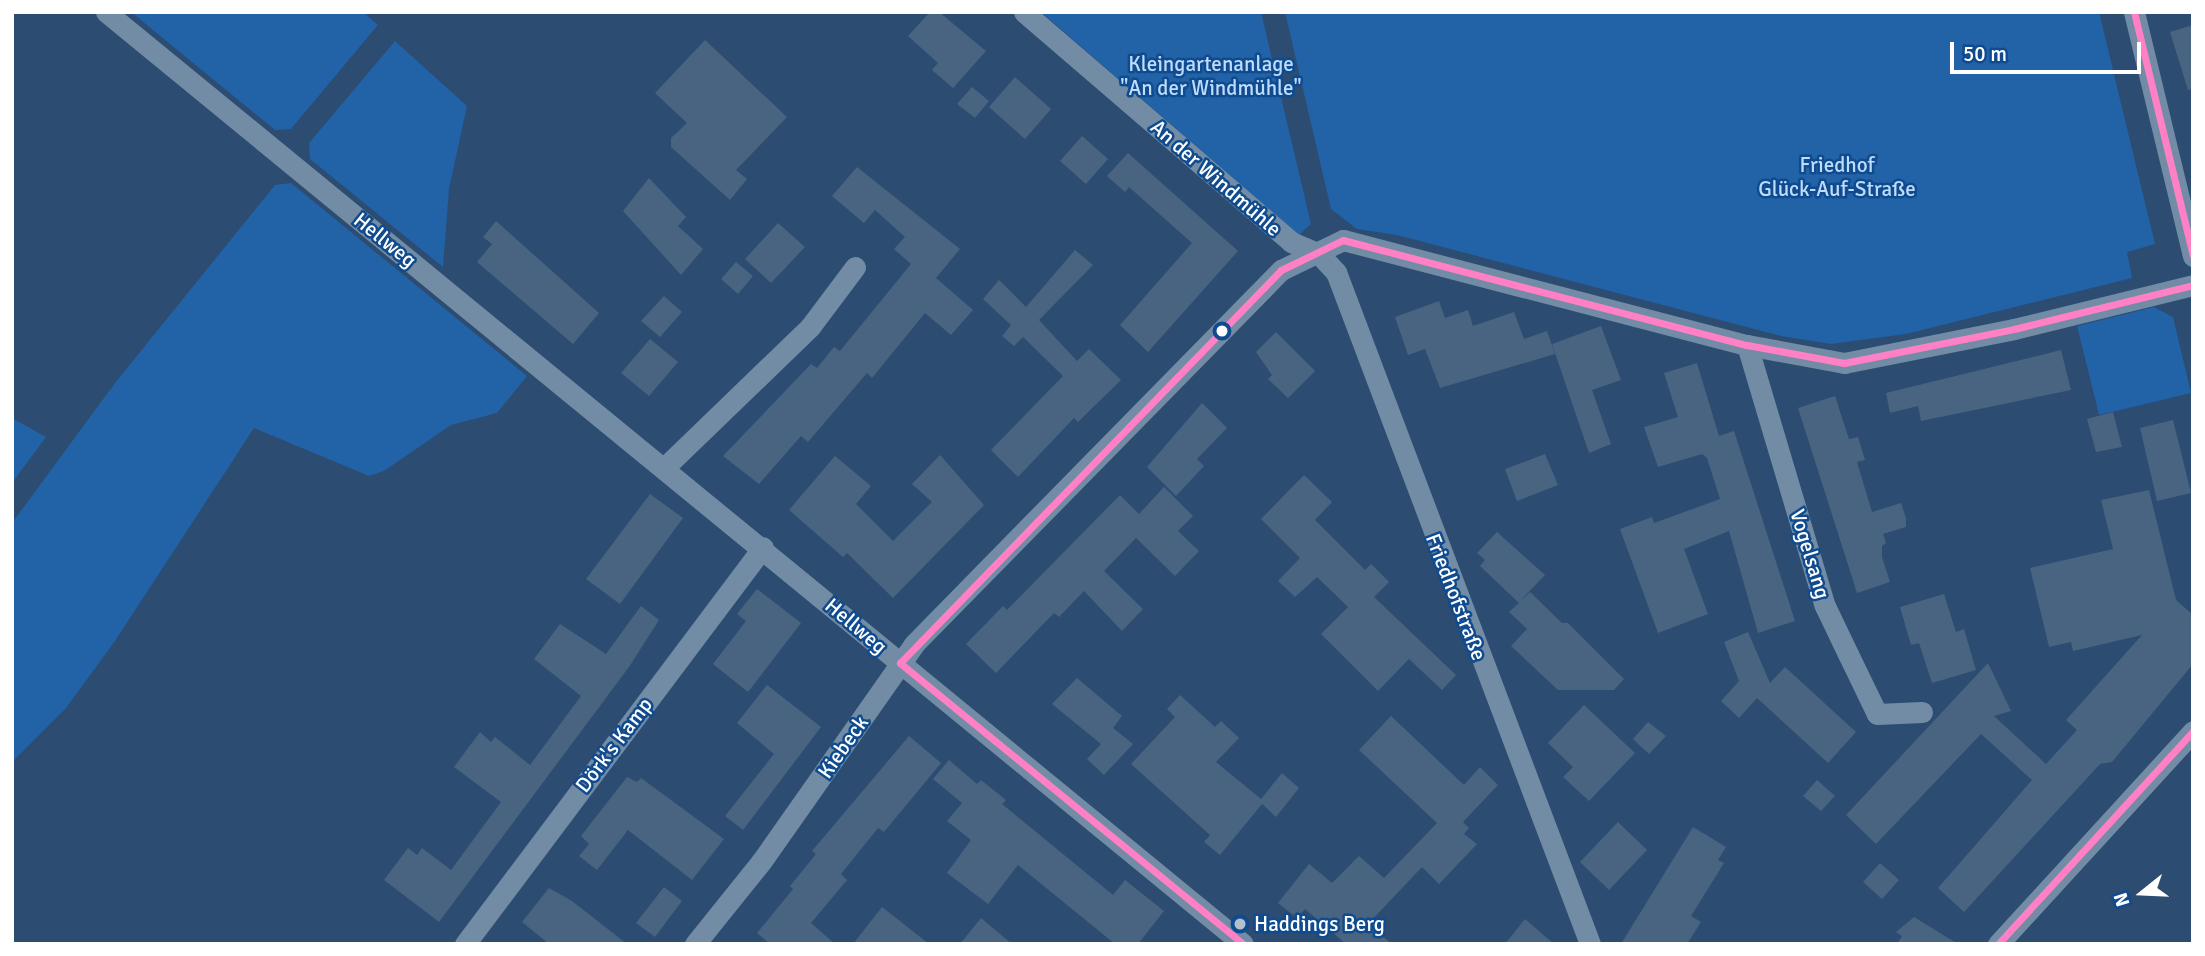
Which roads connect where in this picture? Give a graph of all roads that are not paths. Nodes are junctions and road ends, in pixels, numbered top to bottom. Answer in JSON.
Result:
{"nodes":[{"id":1,"x":106,"y":12,"type":"edge"},
{"id":2,"x":1024,"y":12,"type":"edge"},
{"id":3,"x":2134,"y":12,"type":"edge"},
{"id":4,"x":1318,"y":254,"type":"junction"},
{"id":5,"x":2193,"y":256,"type":"edge"},
{"id":6,"x":855,"y":267,"type":"dead end"},
{"id":7,"x":2193,"y":285,"type":"edge"},
{"id":8,"x":1747,"y":345,"type":"junction"},
{"id":9,"x":664,"y":468,"type":"junction"},
{"id":10,"x":763,"y":547,"type":"junction"},
{"id":11,"x":900,"y":663,"type":"junction"},
{"id":12,"x":1922,"y":712,"type":"dead end"},
{"id":13,"x":2193,"y":731,"type":"edge"},
{"id":14,"x":465,"y":944,"type":"edge"},
{"id":15,"x":695,"y":944,"type":"edge"},
{"id":16,"x":1243,"y":944,"type":"edge"},
{"id":17,"x":1590,"y":944,"type":"edge"},
{"id":18,"x":1998,"y":944,"type":"edge"}],
"edges":[{"from":1,"to":9,"type":"street","name":"Hellweg"},
{"from":2,"to":4,"type":"street","name":"An der Windmühle"},
{"from":3,"to":5,"type":"street"},
{"from":4,"to":8,"type":"street","name":"Kiebeck"},
{"from":4,"to":11,"type":"street","name":"Kiebeck"},
{"from":4,"to":17,"type":"street","name":"Friedhofstraße"},
{"from":6,"to":9,"type":"street"},
{"from":7,"to":8,"type":"street","name":"Kiebeck"},
{"from":8,"to":12,"type":"street","name":"Vogelsang"},
{"from":9,"to":10,"type":"street","name":"Hellweg"},
{"from":10,"to":11,"type":"street","name":"Hellweg"},
{"from":10,"to":14,"type":"street","name":"Dörk's Kamp"},
{"from":11,"to":15,"type":"street","name":"Kiebeck"},
{"from":11,"to":16,"type":"street","name":"Hellweg"},
{"from":13,"to":18,"type":"street"}]}
